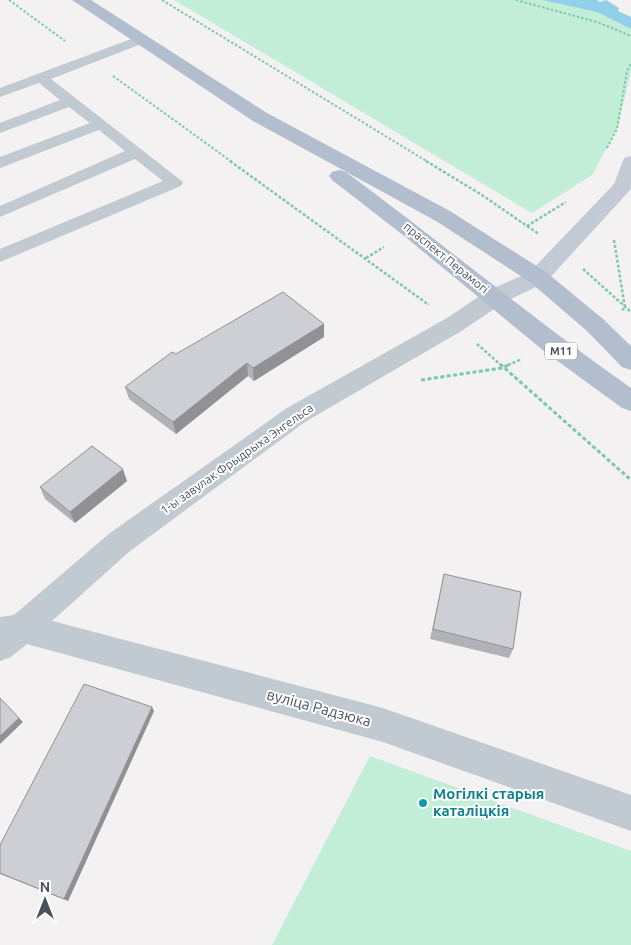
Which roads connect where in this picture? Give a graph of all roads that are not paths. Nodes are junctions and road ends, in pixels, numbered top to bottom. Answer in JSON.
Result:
{"nodes":[{"id":1,"x":80,"y":0,"type":"edge"},
{"id":2,"x":139,"y":40,"type":"junction"},
{"id":3,"x":41,"y":78,"type":"junction"},
{"id":4,"x":0,"y":93,"type":"edge"},
{"id":5,"x":72,"y":101,"type":"junction"},
{"id":6,"x":260,"y":117,"type":"junction"},
{"id":7,"x":101,"y":124,"type":"junction"},
{"id":8,"x":0,"y":128,"type":"edge"},
{"id":9,"x":137,"y":152,"type":"junction"},
{"id":10,"x":631,"y":162,"type":"edge"},
{"id":11,"x":0,"y":163,"type":"edge"},
{"id":12,"x":627,"y":189,"type":"edge"},
{"id":13,"x":0,"y":212,"type":"edge"},
{"id":14,"x":0,"y":256,"type":"edge"},
{"id":15,"x":538,"y":277,"type":"junction"},
{"id":16,"x":495,"y":297,"type":"junction"},
{"id":17,"x":631,"y":361,"type":"edge"},
{"id":18,"x":631,"y":401,"type":"edge"},
{"id":19,"x":7,"y":635,"type":"edge"},
{"id":20,"x":631,"y":813,"type":"edge"}],
"edges":[{"from":1,"to":2,"type":"main road","name":"праспект Перамогі"},
{"from":2,"to":3,"type":"lane"},
{"from":2,"to":6,"type":"main road","name":"праспект Перамогі"},
{"from":3,"to":4,"type":"lane"},
{"from":3,"to":5,"type":"lane"},
{"from":5,"to":7,"type":"lane"},
{"from":5,"to":8,"type":"lane"},
{"from":6,"to":15,"type":"main road","name":"праспект Перамогі"},
{"from":6,"to":16,"type":"main road","name":"праспект Перамогі"},
{"from":7,"to":9,"type":"lane"},
{"from":7,"to":11,"type":"lane"},
{"from":9,"to":13,"type":"lane"},
{"from":9,"to":14,"type":"lane"},
{"from":10,"to":12,"type":"main road"},
{"from":12,"to":15,"type":"main road"},
{"from":15,"to":16,"type":"main road"},
{"from":15,"to":17,"type":"main road","name":"праспект Перамогі"},
{"from":16,"to":18,"type":"main road","name":"праспект Перамогі","number":"М11"},
{"from":16,"to":19,"type":"street","name":"1-ы завулак Фрыдрыха Энгельса"},
{"from":19,"to":20,"type":"street","name":"вуліца Радзюка"}]}
